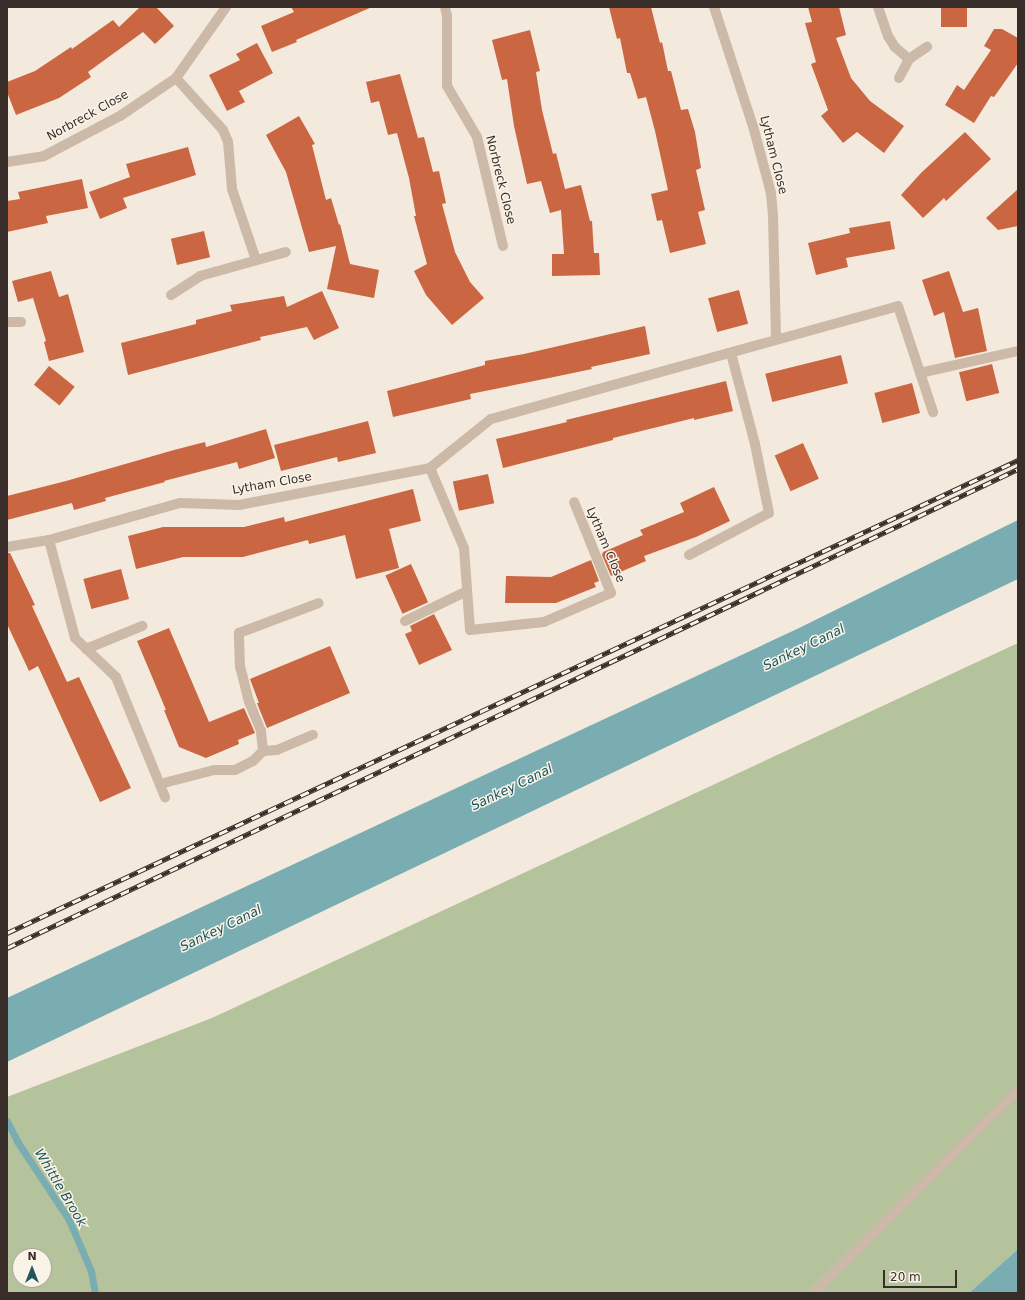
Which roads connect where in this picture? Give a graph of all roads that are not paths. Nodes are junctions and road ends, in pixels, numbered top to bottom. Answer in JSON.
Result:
{"nodes":[{"id":1,"x":226,"y":7,"type":"edge"},
{"id":2,"x":445,"y":7,"type":"edge"},
{"id":3,"x":714,"y":7,"type":"edge"},
{"id":4,"x":878,"y":7,"type":"edge"},
{"id":5,"x":927,"y":47,"type":"dead end"},
{"id":6,"x":909,"y":59,"type":"junction"},
{"id":7,"x":176,"y":78,"type":"junction"},
{"id":8,"x":899,"y":78,"type":"dead end"},
{"id":9,"x":7,"y":162,"type":"edge"},
{"id":10,"x":503,"y":246,"type":"dead end"},
{"id":11,"x":286,"y":252,"type":"dead end"},
{"id":12,"x":256,"y":260,"type":"junction"},
{"id":13,"x":171,"y":295,"type":"dead end"},
{"id":14,"x":7,"y":322,"type":"edge"},
{"id":15,"x":21,"y":322,"type":"dead end"},
{"id":16,"x":776,"y":338,"type":"junction"},
{"id":17,"x":1018,"y":351,"type":"edge"},
{"id":18,"x":731,"y":353,"type":"junction"},
{"id":19,"x":920,"y":373,"type":"junction"},
{"id":20,"x":933,"y":412,"type":"dead end"},
{"id":21,"x":430,"y":468,"type":"junction"},
{"id":22,"x":574,"y":502,"type":"dead end"},
{"id":23,"x":49,"y":540,"type":"junction"},
{"id":24,"x":7,"y":547,"type":"edge"},
{"id":25,"x":689,"y":555,"type":"dead end"},
{"id":26,"x":467,"y":591,"type":"junction"},
{"id":27,"x":319,"y":603,"type":"dead end"},
{"id":28,"x":405,"y":621,"type":"dead end"},
{"id":29,"x":142,"y":626,"type":"dead end"},
{"id":30,"x":86,"y":649,"type":"junction"},
{"id":31,"x":313,"y":735,"type":"dead end"},
{"id":32,"x":263,"y":751,"type":"junction"},
{"id":33,"x":160,"y":784,"type":"junction"},
{"id":34,"x":165,"y":797,"type":"dead end"},
{"id":35,"x":1018,"y":1090,"type":"edge"},
{"id":36,"x":813,"y":1293,"type":"edge"}],
"edges":[{"from":1,"to":7,"type":"street","name":"Norbreck Close"},
{"from":2,"to":10,"type":"street","name":"Norbreck Close"},
{"from":3,"to":16,"type":"street","name":"Lytham Close"},
{"from":4,"to":6,"type":"street"},
{"from":5,"to":6,"type":"street"},
{"from":6,"to":8,"type":"street"},
{"from":7,"to":9,"type":"street","name":"Norbreck Close"},
{"from":7,"to":12,"type":"street"},
{"from":11,"to":12,"type":"street"},
{"from":12,"to":13,"type":"street"},
{"from":14,"to":15,"type":"street"},
{"from":16,"to":18,"type":"street","name":"Lytham Close"},
{"from":16,"to":19,"type":"street","name":"Lytham Close"},
{"from":17,"to":19,"type":"street"},
{"from":18,"to":21,"type":"street","name":"Lytham Close"},
{"from":18,"to":25,"type":"street"},
{"from":19,"to":20,"type":"street","name":"Lytham Close"},
{"from":21,"to":23,"type":"street","name":"Lytham Close"},
{"from":21,"to":26,"type":"street","name":"Lytham Close"},
{"from":22,"to":26,"type":"street","name":"Lytham Close"},
{"from":23,"to":24,"type":"street","name":"Lytham Close"},
{"from":23,"to":30,"type":"street"},
{"from":26,"to":28,"type":"street"},
{"from":27,"to":32,"type":"street"},
{"from":29,"to":30,"type":"street"},
{"from":30,"to":33,"type":"street"},
{"from":31,"to":32,"type":"street"},
{"from":32,"to":33,"type":"street"},
{"from":33,"to":34,"type":"street"},
{"from":35,"to":36,"type":"street"}]}
